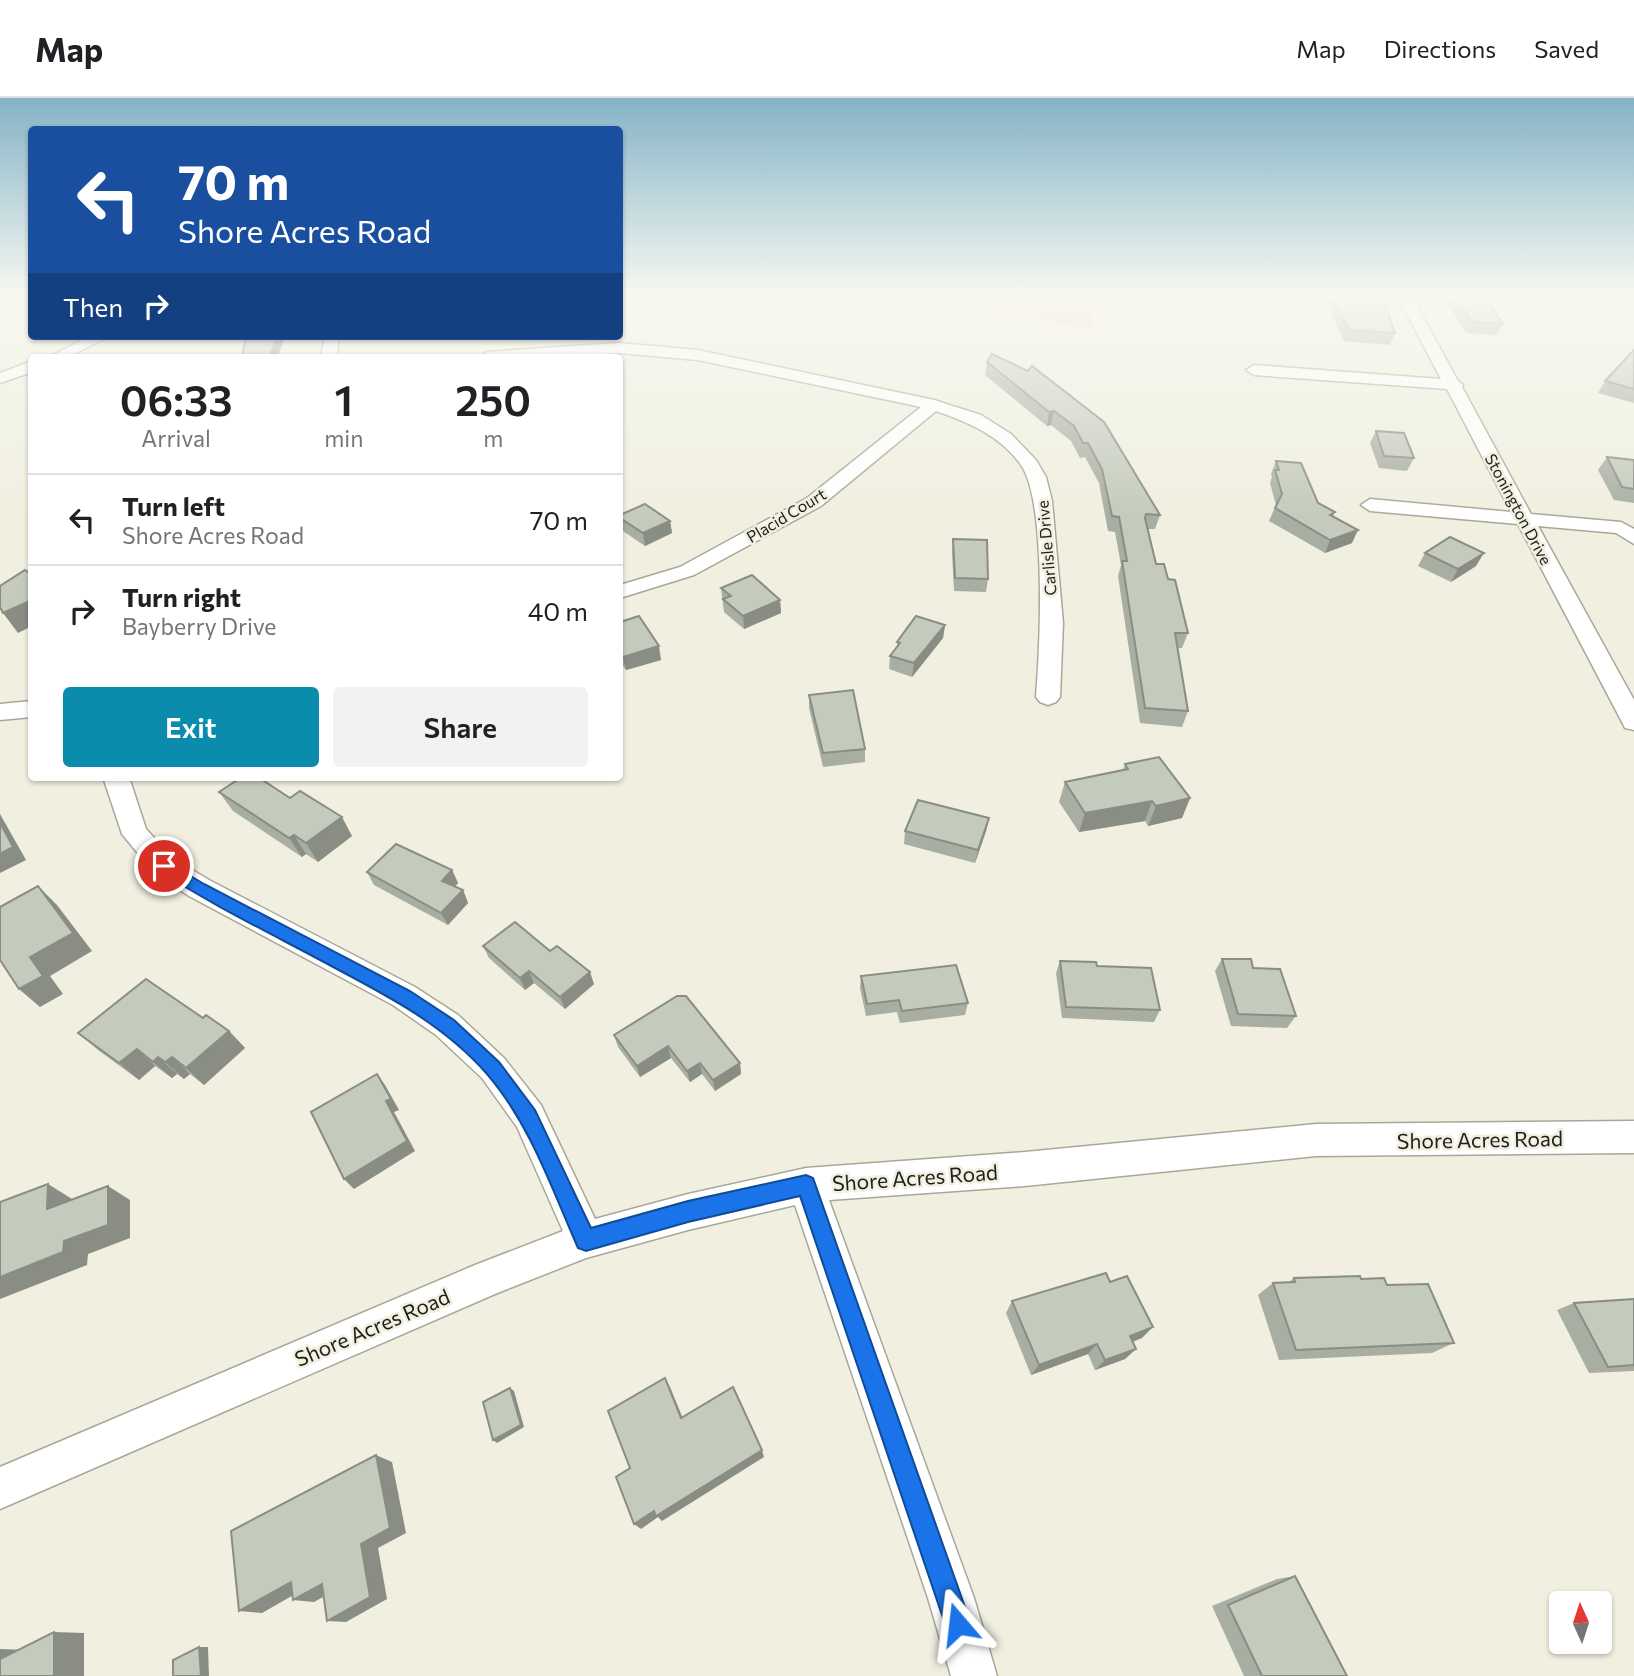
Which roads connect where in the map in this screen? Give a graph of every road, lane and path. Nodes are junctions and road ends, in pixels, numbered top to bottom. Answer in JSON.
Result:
{"nodes":[{"id":1,"x":20,"y":371,"type":"edge"},
{"id":2,"x":776,"y":371,"type":"edge"},
{"id":3,"x":1263,"y":371,"type":"edge"},
{"id":4,"x":1446,"y":371,"type":"edge"},
{"id":5,"x":0,"y":378,"type":"edge"},
{"id":6,"x":1454,"y":385,"type":"junction"},
{"id":7,"x":934,"y":405,"type":"junction"},
{"id":8,"x":1370,"y":505,"type":"dead end"},
{"id":9,"x":1524,"y":519,"type":"junction"},
{"id":10,"x":1634,"y":538,"type":"edge"},
{"id":11,"x":623,"y":591,"type":"edge"},
{"id":12,"x":1048,"y":697,"type":"dead end"},
{"id":13,"x":28,"y":709,"type":"edge"},
{"id":14,"x":0,"y":712,"type":"edge"},
{"id":15,"x":1634,"y":722,"type":"edge"},
{"id":16,"x":117,"y":781,"type":"edge"},
{"id":17,"x":1634,"y":1137,"type":"edge"},
{"id":18,"x":806,"y":1185,"type":"junction"},
{"id":19,"x":586,"y":1240,"type":"junction"},
{"id":20,"x":0,"y":1488,"type":"edge"},
{"id":21,"x":974,"y":1676,"type":"edge"}],
"edges":[{"from":1,"to":5,"type":"street"},
{"from":2,"to":7,"type":"street","name":"Carlisle Drive"},
{"from":3,"to":6,"type":"street"},
{"from":4,"to":6,"type":"street","name":"Stonington Drive"},
{"from":6,"to":9,"type":"street","name":"Stonington Drive"},
{"from":7,"to":11,"type":"street","name":"Placid Court"},
{"from":7,"to":12,"type":"street","name":"Carlisle Drive"},
{"from":8,"to":9,"type":"street"},
{"from":9,"to":10,"type":"street"},
{"from":9,"to":15,"type":"street","name":"Stonington Drive"},
{"from":13,"to":14,"type":"street"},
{"from":16,"to":19,"type":"street"},
{"from":17,"to":18,"type":"street","name":"Shore Acres Road"},
{"from":18,"to":19,"type":"street","name":"Shore Acres Road"},
{"from":18,"to":21,"type":"street"},
{"from":19,"to":20,"type":"street","name":"Shore Acres Road"}]}
